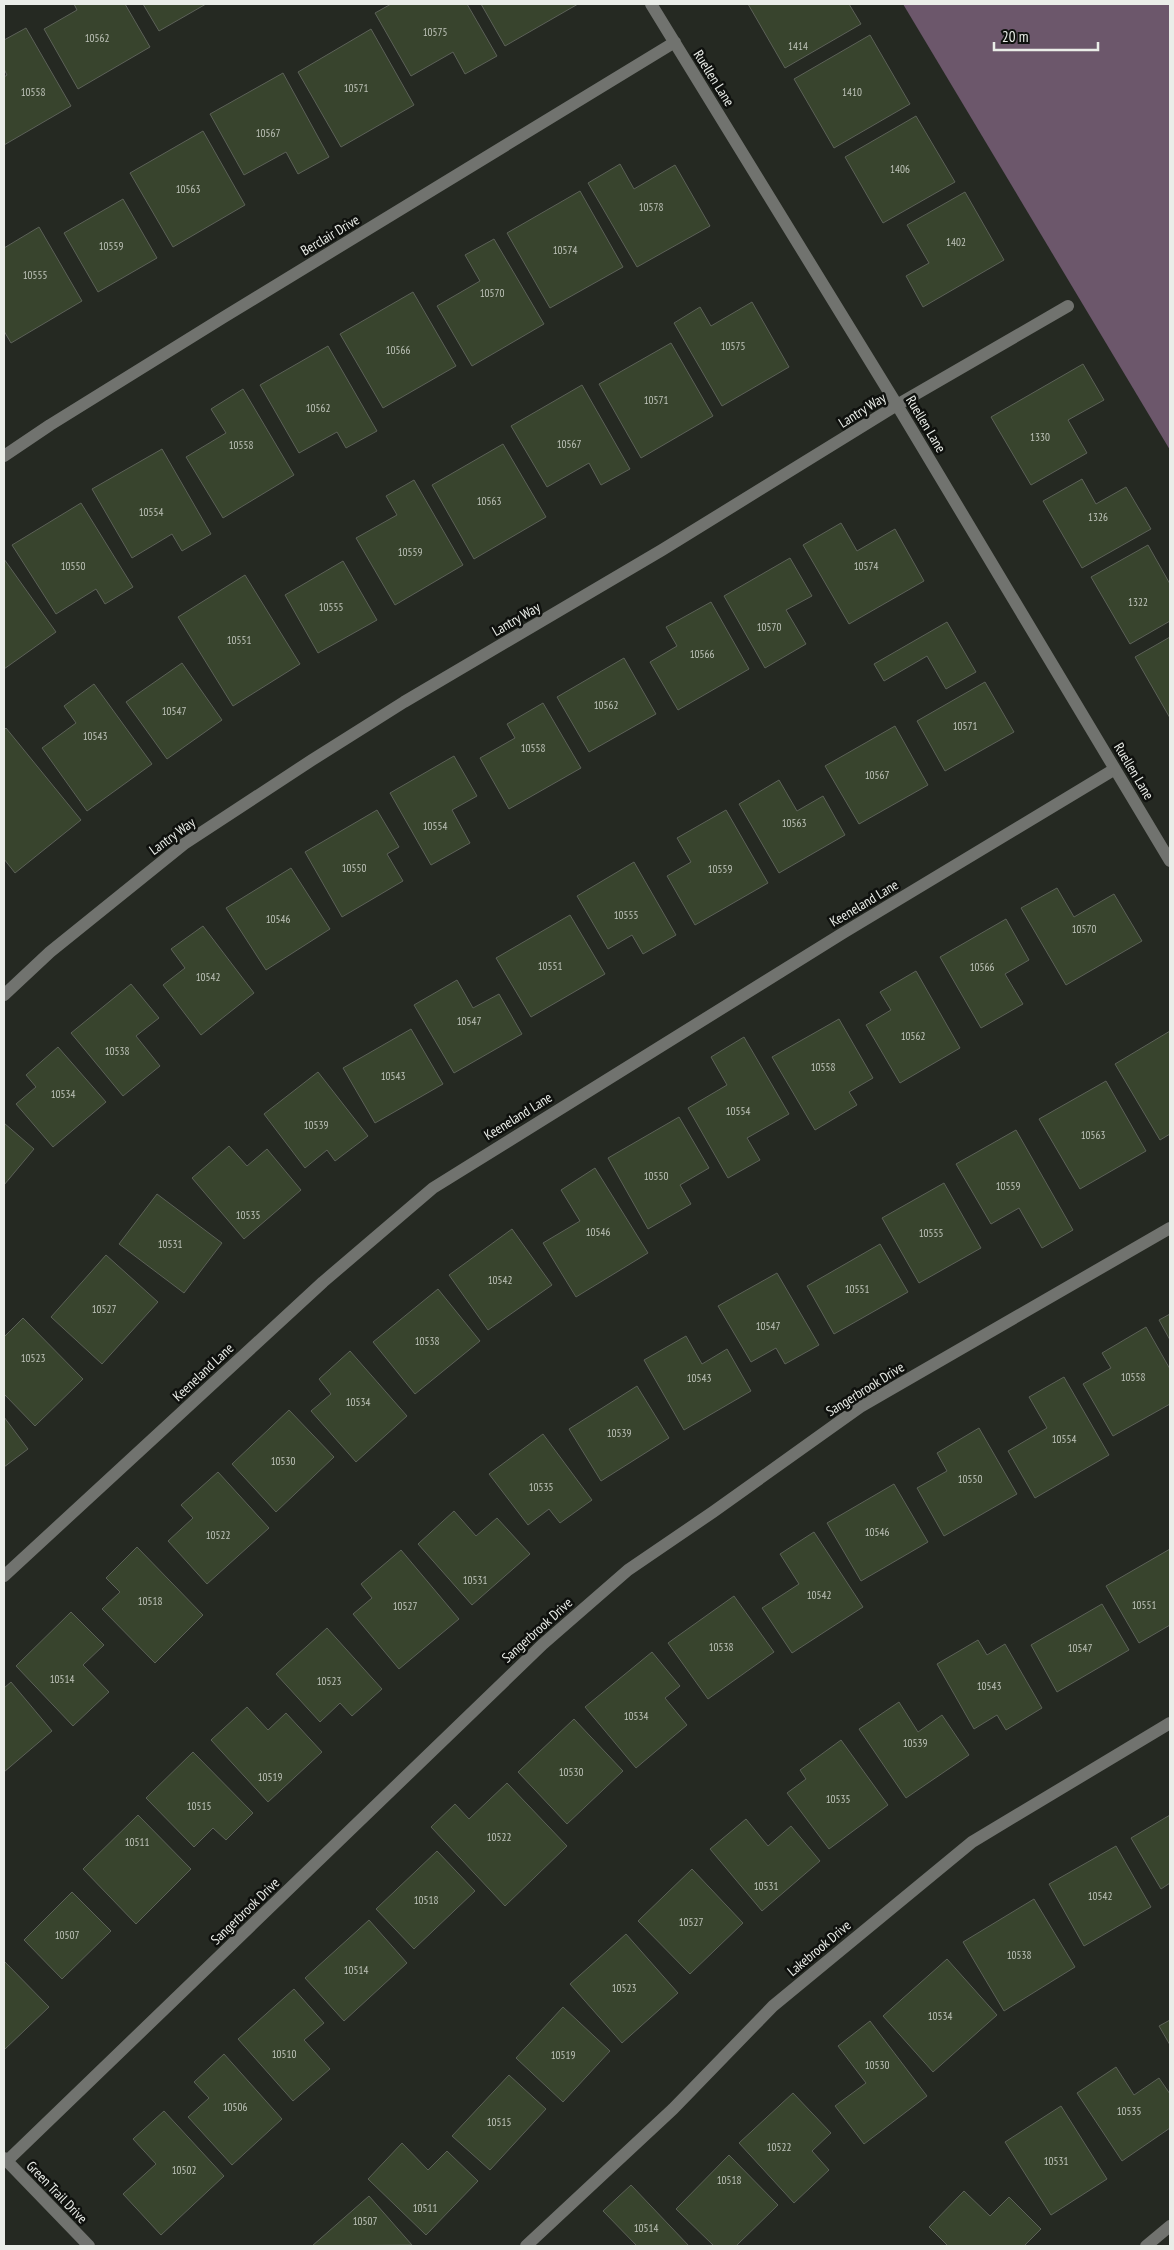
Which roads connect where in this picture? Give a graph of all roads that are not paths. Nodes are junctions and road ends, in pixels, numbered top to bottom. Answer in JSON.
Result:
{"nodes":[{"id":1,"x":651,"y":4,"type":"edge"},
{"id":2,"x":674,"y":42,"type":"junction"},
{"id":3,"x":1068,"y":306,"type":"dead end"},
{"id":4,"x":898,"y":406,"type":"junction"},
{"id":5,"x":4,"y":456,"type":"edge"},
{"id":6,"x":1115,"y":769,"type":"junction"},
{"id":7,"x":1170,"y":862,"type":"edge"},
{"id":8,"x":4,"y":995,"type":"edge"},
{"id":9,"x":1170,"y":1228,"type":"edge"},
{"id":10,"x":4,"y":1576,"type":"edge"},
{"id":11,"x":1170,"y":1722,"type":"edge"},
{"id":12,"x":5,"y":2159,"type":"edge"},
{"id":13,"x":1170,"y":2226,"type":"edge"},
{"id":14,"x":90,"y":2246,"type":"edge"},
{"id":15,"x":526,"y":2246,"type":"edge"},
{"id":16,"x":1146,"y":2246,"type":"edge"}],
"edges":[{"from":1,"to":2,"type":"street","name":"Ruellen Lane"},
{"from":2,"to":4,"type":"street","name":"Ruellen Lane"},
{"from":2,"to":5,"type":"street","name":"Berclair Drive"},
{"from":3,"to":4,"type":"street","name":"Lantry Way"},
{"from":4,"to":6,"type":"street","name":"Ruellen Lane"},
{"from":4,"to":8,"type":"street","name":"Lantry Way"},
{"from":6,"to":7,"type":"street","name":"Ruellen Lane"},
{"from":6,"to":10,"type":"street","name":"Keeneland Lane"},
{"from":9,"to":12,"type":"street","name":"Sangerbrook Drive"},
{"from":11,"to":15,"type":"street","name":"Lakebrook Drive"},
{"from":12,"to":14,"type":"street","name":"Green Trail Drive"},
{"from":13,"to":16,"type":"street"}]}
